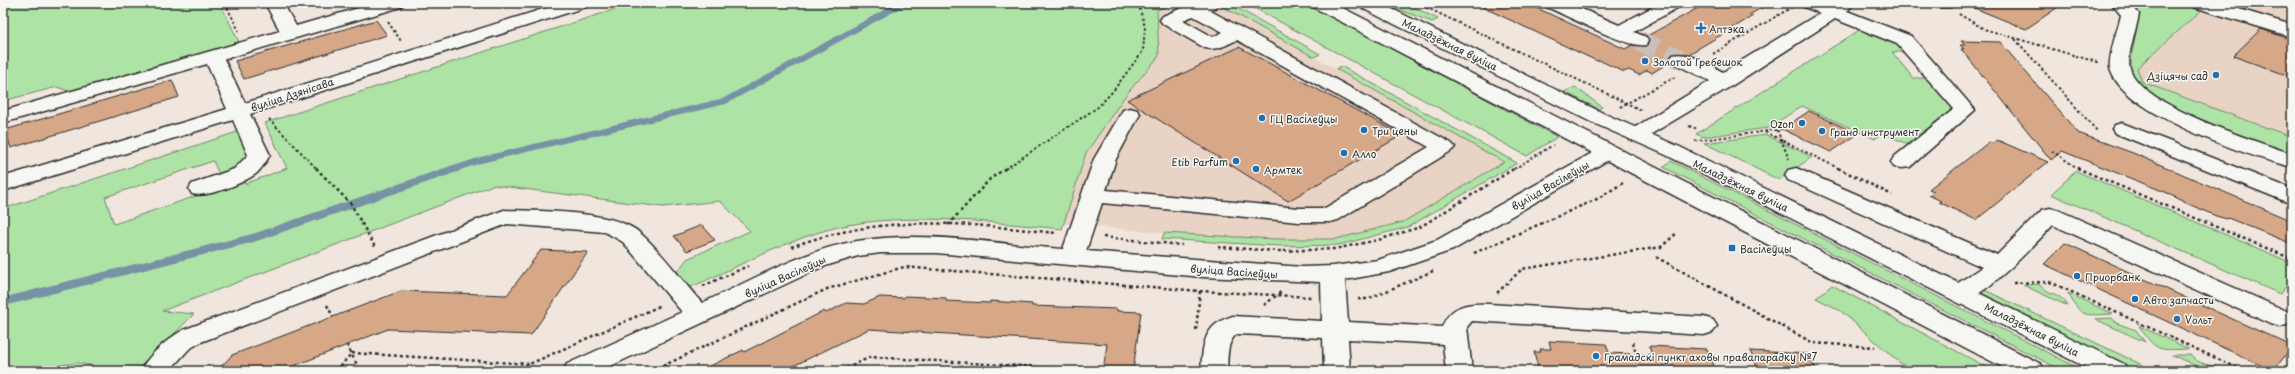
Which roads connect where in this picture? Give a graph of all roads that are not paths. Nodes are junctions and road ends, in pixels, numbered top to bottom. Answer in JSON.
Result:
{"nodes":[{"id":1,"x":274,"y":3,"type":"edge"},
{"id":2,"x":395,"y":3,"type":"edge"},
{"id":3,"x":580,"y":3,"type":"edge"},
{"id":4,"x":1319,"y":3,"type":"edge"},
{"id":5,"x":1366,"y":3,"type":"edge"},
{"id":6,"x":1553,"y":3,"type":"edge"},
{"id":7,"x":1673,"y":3,"type":"edge"},
{"id":8,"x":1810,"y":3,"type":"edge"},
{"id":9,"x":2120,"y":3,"type":"edge"},
{"id":10,"x":2200,"y":3,"type":"edge"},
{"id":11,"x":1202,"y":6,"type":"edge"},
{"id":12,"x":1841,"y":8,"type":"edge"},
{"id":13,"x":2292,"y":31,"type":"edge"},
{"id":14,"x":290,"y":33,"type":"junction"},
{"id":15,"x":1619,"y":33,"type":"junction"},
{"id":16,"x":1639,"y":41,"type":"tunnel mouth"},
{"id":17,"x":213,"y":56,"type":"junction"},
{"id":18,"x":1680,"y":59,"type":"tunnel mouth"},
{"id":19,"x":1726,"y":81,"type":"junction"},
{"id":20,"x":240,"y":111,"type":"junction"},
{"id":21,"x":1130,"y":114,"type":"dead end"},
{"id":22,"x":3,"y":117,"type":"edge"},
{"id":23,"x":2122,"y":129,"type":"dead end"},
{"id":24,"x":1636,"y":135,"type":"junction"},
{"id":25,"x":1608,"y":152,"type":"junction"},
{"id":26,"x":2292,"y":161,"type":"edge"},
{"id":27,"x":1902,"y":162,"type":"dead end"},
{"id":28,"x":1796,"y":175,"type":"road end"},
{"id":29,"x":3,"y":184,"type":"edge"},
{"id":30,"x":200,"y":189,"type":"dead end"},
{"id":31,"x":1092,"y":195,"type":"junction"},
{"id":32,"x":2292,"y":197,"type":"edge"},
{"id":33,"x":1072,"y":258,"type":"junction"},
{"id":34,"x":1333,"y":274,"type":"junction"},
{"id":35,"x":2006,"y":275,"type":"junction"},
{"id":36,"x":1961,"y":294,"type":"junction"},
{"id":37,"x":698,"y":315,"type":"junction"},
{"id":38,"x":2280,"y":318,"type":"dead end"},
{"id":39,"x":1704,"y":326,"type":"dead end"},
{"id":40,"x":1335,"y":329,"type":"junction"},
{"id":41,"x":1455,"y":336,"type":"junction"},
{"id":42,"x":154,"y":371,"type":"edge"},
{"id":43,"x":576,"y":371,"type":"edge"},
{"id":44,"x":1214,"y":371,"type":"edge"},
{"id":45,"x":1337,"y":371,"type":"edge"},
{"id":46,"x":1459,"y":371,"type":"edge"},
{"id":47,"x":2032,"y":371,"type":"edge"},
{"id":48,"x":2115,"y":371,"type":"edge"}],
"edges":[{"from":1,"to":14,"type":"street"},
{"from":2,"to":14,"type":"street"},
{"from":3,"to":20,"type":"street","name":"вуліца Дзянісава"},
{"from":4,"to":25,"type":"street"},
{"from":5,"to":24,"type":"street","name":"Маладзёжная вуліца"},
{"from":6,"to":15,"type":"street"},
{"from":7,"to":15,"type":"street"},
{"from":8,"to":12,"type":"street"},
{"from":9,"to":26,"type":"street"},
{"from":10,"to":13,"type":"street"},
{"from":11,"to":31,"type":"street"},
{"from":12,"to":19,"type":"street","name":"вуліца Васілеўцы"},
{"from":12,"to":27,"type":"street"},
{"from":14,"to":17,"type":"street"},
{"from":15,"to":16,"type":"street"},
{"from":17,"to":20,"type":"street"},
{"from":17,"to":22,"type":"street"},
{"from":18,"to":19,"type":"street"},
{"from":19,"to":24,"type":"street","name":"вуліца Васілеўцы"},
{"from":20,"to":29,"type":"street","name":"вуліца Дзянісава"},
{"from":20,"to":30,"type":"street"},
{"from":21,"to":31,"type":"street"},
{"from":23,"to":32,"type":"street"},
{"from":24,"to":25,"type":"street","name":"вуліца Васілеўцы"},
{"from":24,"to":36,"type":"street","name":"Маладзёжная вуліца"},
{"from":25,"to":34,"type":"street","name":"вуліца Васілеўцы"},
{"from":25,"to":47,"type":"street"},
{"from":28,"to":35,"type":"street"},
{"from":31,"to":33,"type":"street"},
{"from":33,"to":34,"type":"street","name":"вуліца Васілеўцы"},
{"from":33,"to":37,"type":"street","name":"вуліца Васілеўцы"},
{"from":34,"to":40,"type":"street"},
{"from":35,"to":36,"type":"street"},
{"from":35,"to":38,"type":"street"},
{"from":36,"to":48,"type":"street","name":"Маладзёжная вуліца"},
{"from":37,"to":42,"type":"street"},
{"from":37,"to":43,"type":"street","name":"вуліца Васілеўцы"},
{"from":39,"to":41,"type":"street"},
{"from":40,"to":41,"type":"street"},
{"from":40,"to":44,"type":"street"},
{"from":40,"to":45,"type":"street"},
{"from":41,"to":46,"type":"street"}]}
